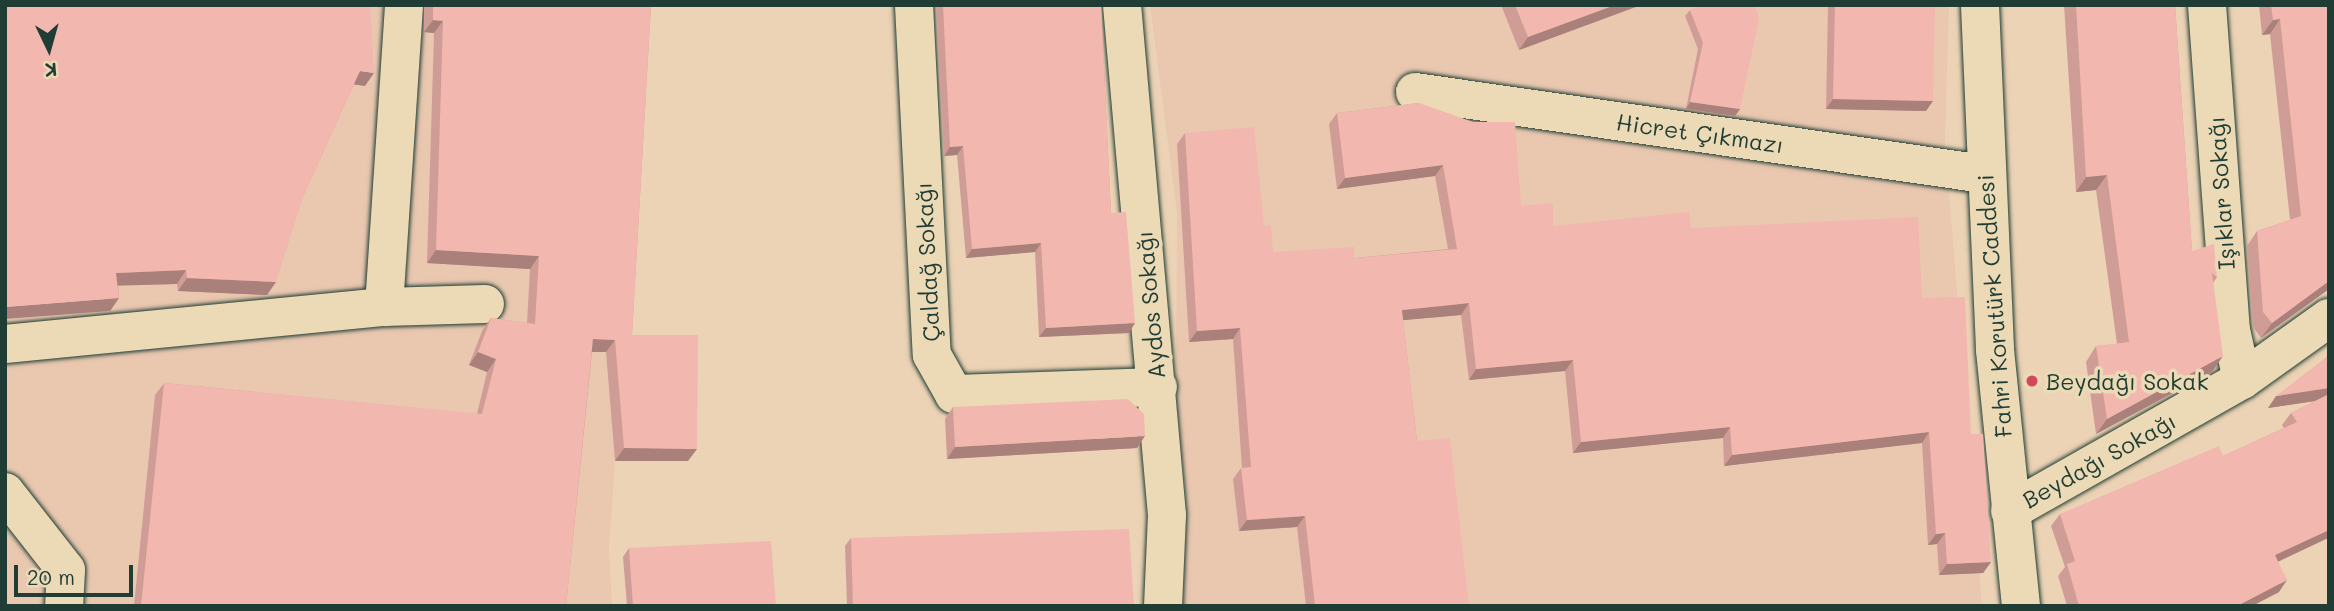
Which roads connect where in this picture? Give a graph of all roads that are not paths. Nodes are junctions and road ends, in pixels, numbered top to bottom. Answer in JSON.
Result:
{"nodes":[{"id":1,"x":404,"y":5,"type":"edge"},
{"id":2,"x":914,"y":5,"type":"edge"},
{"id":3,"x":1122,"y":5,"type":"edge"},
{"id":4,"x":1980,"y":5,"type":"edge"},
{"id":5,"x":2207,"y":5,"type":"edge"},
{"id":6,"x":1415,"y":92,"type":"dead end"},
{"id":7,"x":1984,"y":174,"type":"junction"},
{"id":8,"x":485,"y":304,"type":"dead end"},
{"id":9,"x":384,"y":307,"type":"junction"},
{"id":10,"x":2329,"y":318,"type":"edge"},
{"id":11,"x":5,"y":344,"type":"edge"},
{"id":12,"x":2242,"y":380,"type":"junction"},
{"id":13,"x":1158,"y":387,"type":"junction"},
{"id":14,"x":5,"y":492,"type":"edge"},
{"id":15,"x":2010,"y":511,"type":"junction"},
{"id":16,"x":64,"y":606,"type":"edge"},
{"id":17,"x":1163,"y":606,"type":"edge"},
{"id":18,"x":2021,"y":606,"type":"edge"}],
"edges":[{"from":1,"to":9,"type":"street"},
{"from":2,"to":13,"type":"street","name":"Çaldağ Sokağı"},
{"from":3,"to":13,"type":"street","name":"Aydos Sokağı"},
{"from":4,"to":7,"type":"street","name":"Fahri Korutürk Caddesi"},
{"from":5,"to":12,"type":"street","name":"Işıklar Sokağı"},
{"from":6,"to":7,"type":"street","name":"Hicret Çıkmazı"},
{"from":7,"to":15,"type":"street","name":"Fahri Korutürk Caddesi"},
{"from":8,"to":9,"type":"street"},
{"from":9,"to":11,"type":"street"},
{"from":10,"to":12,"type":"street","name":"Beydağı Sokağı"},
{"from":12,"to":15,"type":"street","name":"Beydağı Sokağı"},
{"from":13,"to":17,"type":"street","name":"Aydos Sokağı"},
{"from":14,"to":16,"type":"street"},
{"from":15,"to":18,"type":"street","name":"Fahri Korutürk Caddesi"}]}
